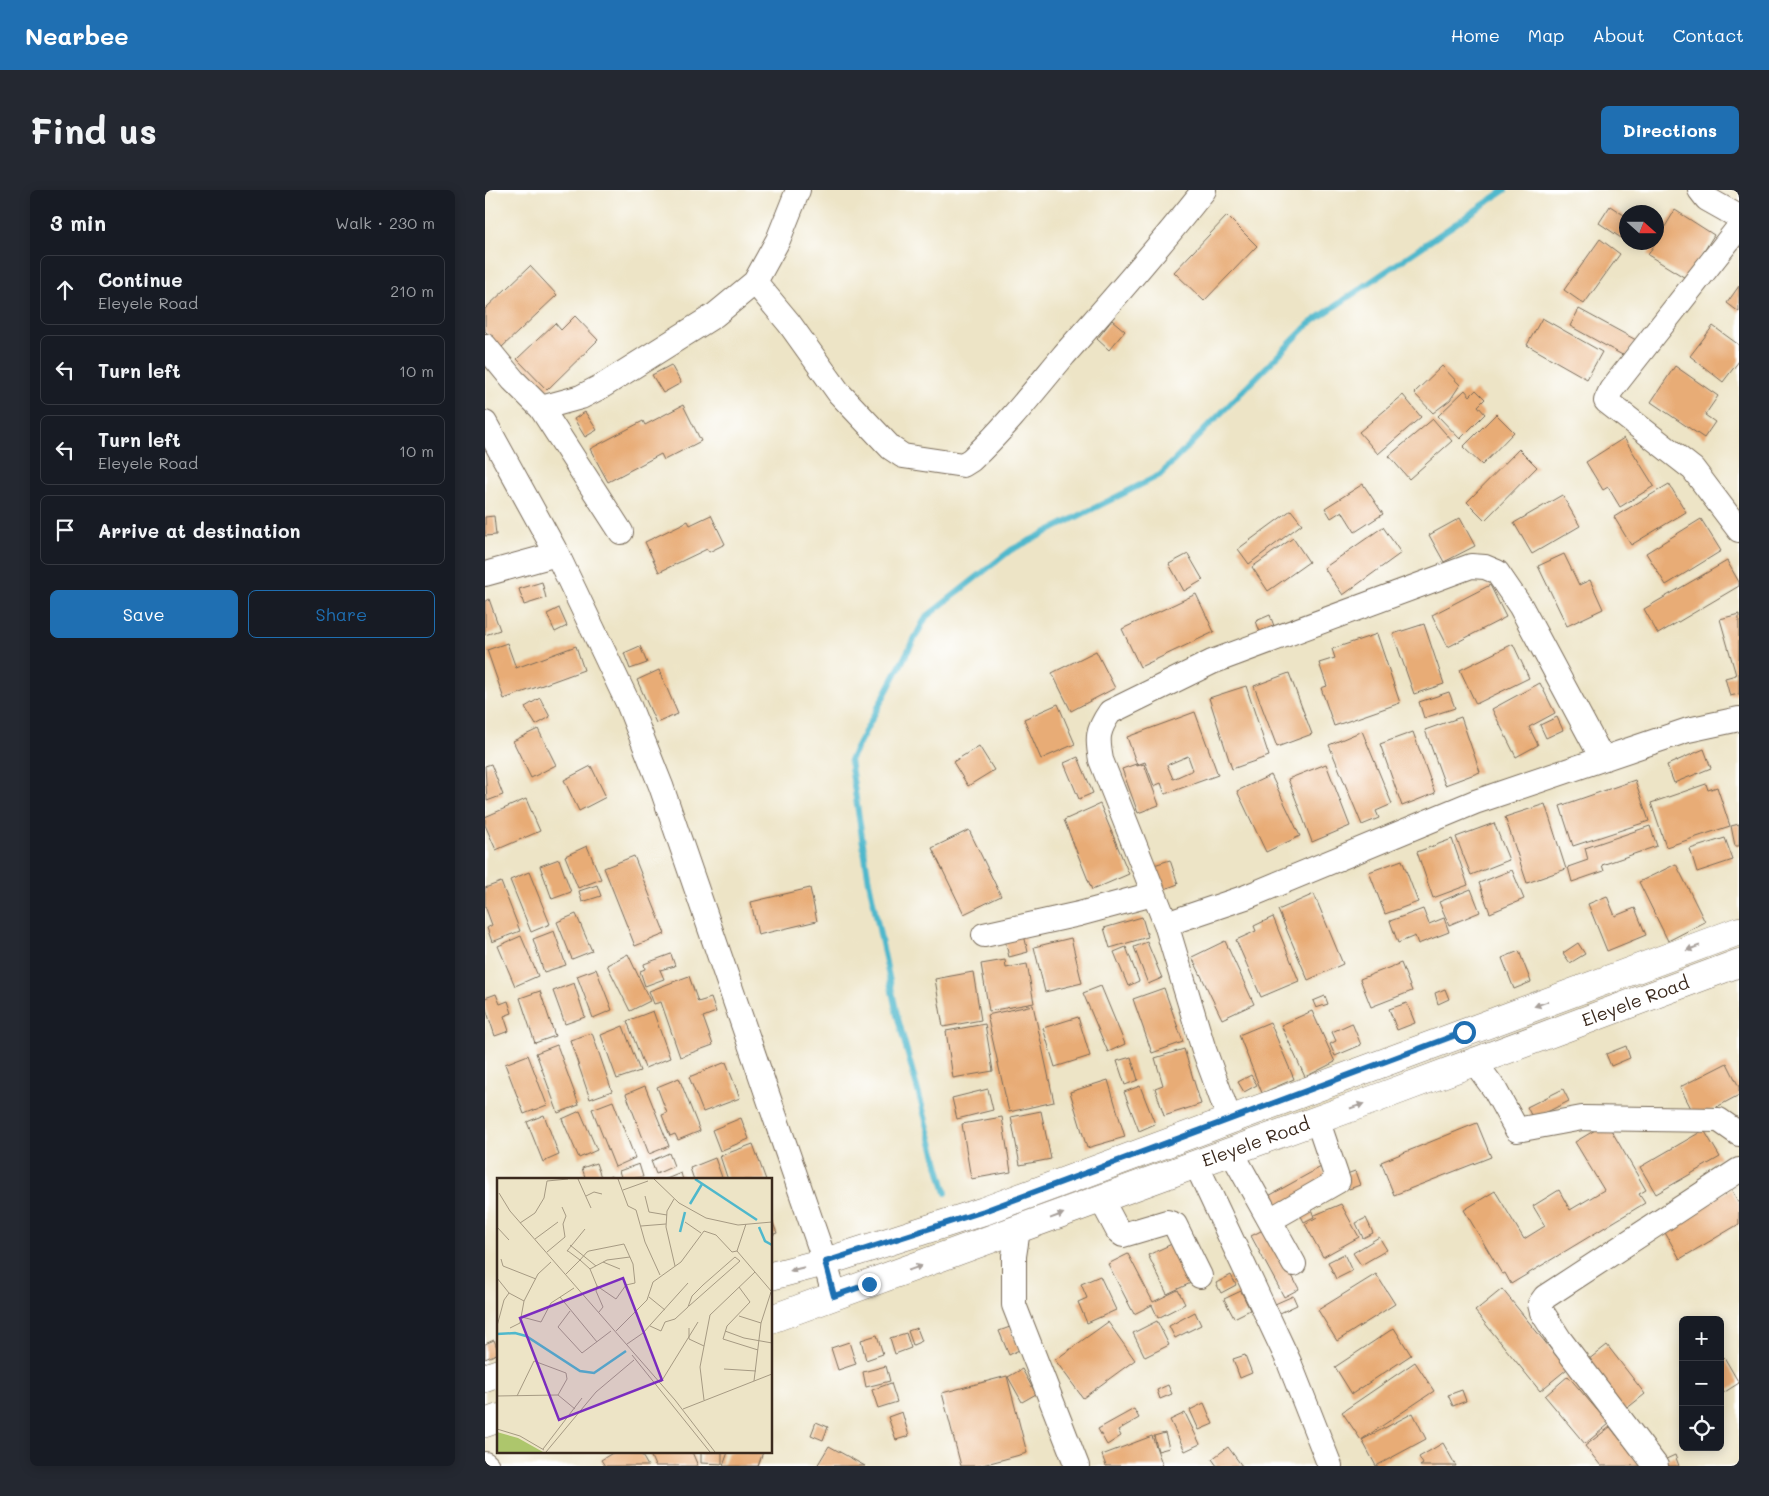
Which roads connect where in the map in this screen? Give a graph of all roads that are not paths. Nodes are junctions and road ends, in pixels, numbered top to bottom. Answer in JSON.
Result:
{"nodes":[{"id":1,"x":798,"y":190,"type":"edge"},
{"id":2,"x":1204,"y":190,"type":"edge"},
{"id":3,"x":1700,"y":190,"type":"edge"},
{"id":4,"x":1739,"y":217,"type":"edge"},
{"id":5,"x":1739,"y":227,"type":"edge"},
{"id":6,"x":755,"y":282,"type":"junction"},
{"id":7,"x":485,"y":346,"type":"edge"},
{"id":8,"x":541,"y":408,"type":"junction"},
{"id":9,"x":485,"y":423,"type":"edge"},
{"id":10,"x":1739,"y":530,"type":"edge"},
{"id":11,"x":621,"y":532,"type":"dead end"},
{"id":12,"x":557,"y":554,"type":"junction"},
{"id":13,"x":485,"y":574,"type":"edge"},
{"id":14,"x":1739,"y":719,"type":"edge"},
{"id":15,"x":1602,"y":758,"type":"junction"},
{"id":16,"x":1153,"y":894,"type":"junction"},
{"id":17,"x":1166,"y":924,"type":"junction"},
{"id":18,"x":1739,"y":930,"type":"edge"},
{"id":19,"x":984,"y":935,"type":"dead end"},
{"id":20,"x":1739,"y":963,"type":"edge"},
{"id":21,"x":1474,"y":1060,"type":"junction"},
{"id":22,"x":1229,"y":1118,"type":"junction"},
{"id":23,"x":1317,"y":1119,"type":"junction"},
{"id":24,"x":1739,"y":1134,"type":"edge"},
{"id":25,"x":1231,"y":1151,"type":"junction"},
{"id":26,"x":1196,"y":1164,"type":"junction"},
{"id":27,"x":1739,"y":1170,"type":"edge"},
{"id":28,"x":1101,"y":1199,"type":"junction"},
{"id":29,"x":1270,"y":1220,"type":"junction"},
{"id":30,"x":1006,"y":1235,"type":"junction"},
{"id":31,"x":825,"y":1262,"type":"junction"},
{"id":32,"x":1294,"y":1264,"type":"dead end"},
{"id":33,"x":773,"y":1275,"type":"edge"},
{"id":34,"x":1200,"y":1276,"type":"dead end"},
{"id":35,"x":834,"y":1296,"type":"junction"},
{"id":36,"x":773,"y":1318,"type":"edge"},
{"id":37,"x":497,"y":1374,"type":"edge"},
{"id":38,"x":485,"y":1378,"type":"edge"},
{"id":39,"x":497,"y":1419,"type":"edge"},
{"id":40,"x":485,"y":1423,"type":"edge"},
{"id":41,"x":1077,"y":1466,"type":"edge"},
{"id":42,"x":1330,"y":1466,"type":"edge"},
{"id":43,"x":1656,"y":1466,"type":"edge"}],
"edges":[{"from":1,"to":6,"type":"street"},
{"from":2,"to":6,"type":"street"},
{"from":3,"to":4,"type":"street"},
{"from":5,"to":10,"type":"street"},
{"from":6,"to":8,"type":"street"},
{"from":7,"to":8,"type":"street"},
{"from":8,"to":11,"type":"street"},
{"from":9,"to":12,"type":"street"},
{"from":12,"to":13,"type":"street"},
{"from":12,"to":31,"type":"street"},
{"from":14,"to":15,"type":"street"},
{"from":15,"to":16,"type":"street"},
{"from":15,"to":17,"type":"street"},
{"from":16,"to":17,"type":"street"},
{"from":16,"to":19,"type":"street"},
{"from":17,"to":22,"type":"street"},
{"from":18,"to":22,"type":"main road","name":"Eleyele Road","one_way":true},
{"from":20,"to":21,"type":"main road","name":"Eleyele Road"},
{"from":23,"to":21,"type":"main road","name":"Eleyele Road","one_way":true},
{"from":21,"to":24,"type":"street"},
{"from":22,"to":31,"type":"main road","name":"Eleyele Road"},
{"from":23,"to":25,"type":"main road","name":"Eleyele Road"},
{"from":23,"to":29,"type":"street"},
{"from":25,"to":26,"type":"main road","name":"Eleyele Road"},
{"from":25,"to":29,"type":"street"},
{"from":26,"to":28,"type":"main road","name":"Eleyele Road"},
{"from":26,"to":42,"type":"street"},
{"from":27,"to":43,"type":"street"},
{"from":30,"to":28,"type":"main road","name":"Eleyele Road","one_way":true},
{"from":28,"to":34,"type":"street"},
{"from":29,"to":32,"type":"street"},
{"from":35,"to":30,"type":"main road","name":"Eleyele Road","one_way":true},
{"from":30,"to":41,"type":"street"},
{"from":31,"to":33,"type":"main road","name":"Eleyele Road","one_way":true},
{"from":31,"to":35,"type":"street"},
{"from":35,"to":36,"type":"main road","name":"Eleyele Road"},
{"from":37,"to":38,"type":"main road"},
{"from":39,"to":40,"type":"main road"}]}
